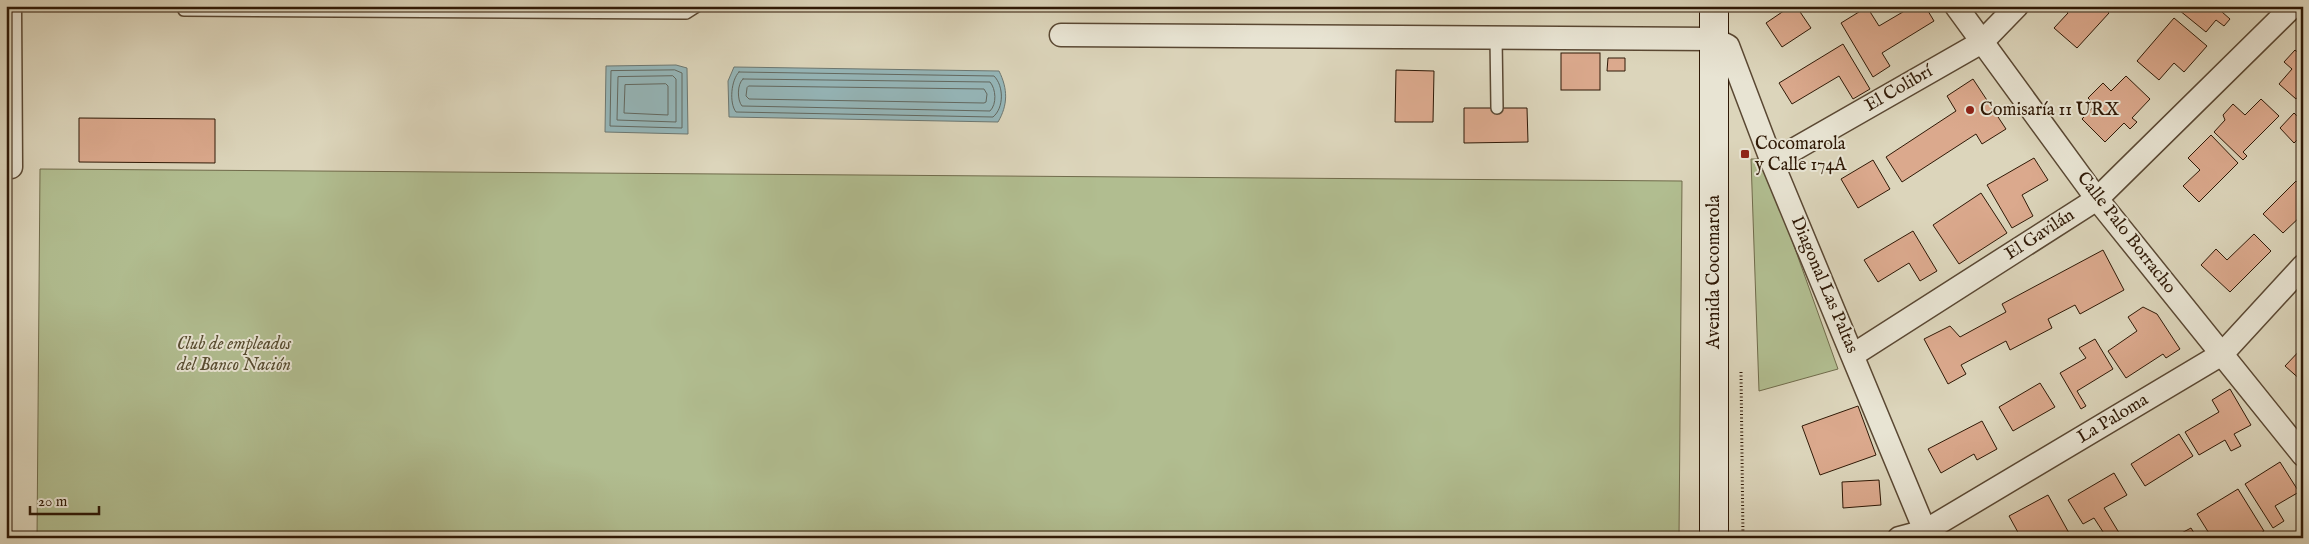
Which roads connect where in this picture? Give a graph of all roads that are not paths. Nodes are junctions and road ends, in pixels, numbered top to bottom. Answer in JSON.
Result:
{"nodes":[{"id":1,"x":10,"y":6,"type":"edge"},
{"id":2,"x":182,"y":6,"type":"edge"},
{"id":3,"x":697,"y":6,"type":"edge"},
{"id":4,"x":1714,"y":6,"type":"edge"},
{"id":5,"x":1956,"y":6,"type":"edge"},
{"id":6,"x":2017,"y":6,"type":"edge"},
{"id":7,"x":2293,"y":6,"type":"edge"},
{"id":8,"x":1061,"y":35,"type":"dead end"},
{"id":9,"x":1496,"y":38,"type":"junction"},
{"id":10,"x":1714,"y":39,"type":"junction"},
{"id":11,"x":1982,"y":42,"type":"junction"},
{"id":12,"x":1497,"y":108,"type":"dead end"},
{"id":13,"x":1772,"y":162,"type":"junction"},
{"id":14,"x":8,"y":166,"type":"edge"},
{"id":15,"x":2097,"y":199,"type":"junction"},
{"id":16,"x":2303,"y":266,"type":"edge"},
{"id":17,"x":2222,"y":354,"type":"junction"},
{"id":18,"x":1853,"y":355,"type":"junction"},
{"id":19,"x":2303,"y":455,"type":"edge"},
{"id":20,"x":1926,"y":534,"type":"edge"},
{"id":21,"x":1714,"y":538,"type":"edge"},
{"id":22,"x":1899,"y":538,"type":"edge"}],
"edges":[{"from":1,"to":14,"type":"street"},
{"from":2,"to":3,"type":"lane"},
{"from":4,"to":10,"type":"main road","name":"Avenida Cocomarola"},
{"from":5,"to":11,"type":"street","name":"Calle Palo Borracho"},
{"from":6,"to":11,"type":"street","name":"El Colibrí"},
{"from":7,"to":15,"type":"street","name":"El Gavilán"},
{"from":8,"to":9,"type":"street"},
{"from":9,"to":10,"type":"street"},
{"from":9,"to":12,"type":"lane"},
{"from":10,"to":13,"type":"street","name":"Diagonal Las Paltas"},
{"from":10,"to":21,"type":"main road","name":"Avenida Cocomarola"},
{"from":11,"to":13,"type":"street","name":"El Colibrí"},
{"from":11,"to":15,"type":"street","name":"Calle Palo Borracho"},
{"from":13,"to":18,"type":"street","name":"Diagonal Las Paltas"},
{"from":15,"to":17,"type":"street","name":"Calle Palo Borracho"},
{"from":15,"to":18,"type":"street","name":"El Gavilán"},
{"from":16,"to":17,"type":"street","name":"La Paloma"},
{"from":17,"to":19,"type":"street","name":"Calle Palo Borracho"},
{"from":17,"to":20,"type":"street","name":"La Paloma"},
{"from":18,"to":20,"type":"street","name":"Diagonal Las Paltas"},
{"from":20,"to":22,"type":"street","name":"La Paloma"}]}
